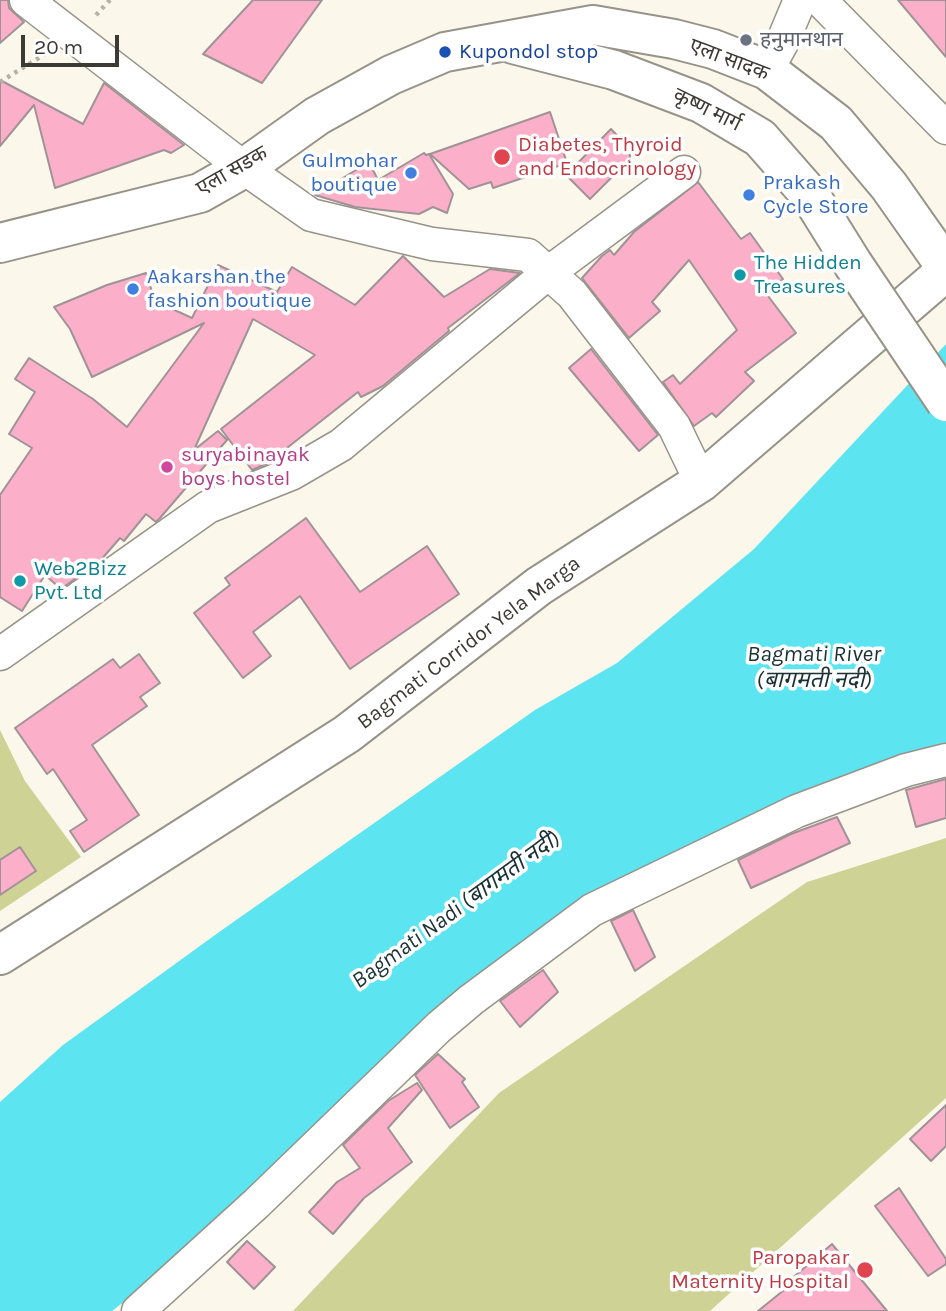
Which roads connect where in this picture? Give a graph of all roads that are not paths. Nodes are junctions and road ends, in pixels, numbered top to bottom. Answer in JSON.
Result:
{"nodes":[{"id":1,"x":26,"y":0,"type":"edge"},
{"id":2,"x":32,"y":0,"type":"edge"},
{"id":3,"x":800,"y":0,"type":"edge"},
{"id":4,"x":820,"y":0,"type":"edge"},
{"id":5,"x":501,"y":41,"type":"junction"},
{"id":6,"x":445,"y":52,"type":"joint"},
{"id":7,"x":767,"y":70,"type":"junction"},
{"id":8,"x":946,"y":128,"type":"edge"},
{"id":9,"x":244,"y":168,"type":"junction"},
{"id":10,"x":684,"y":172,"type":"dead end"},
{"id":11,"x":0,"y":243,"type":"edge"},
{"id":12,"x":940,"y":260,"type":"edge"},
{"id":13,"x":548,"y":273,"type":"junction"},
{"id":14,"x":946,"y":402,"type":"edge"},
{"id":15,"x":701,"y":482,"type":"junction"},
{"id":16,"x":0,"y":654,"type":"edge"},
{"id":17,"x":946,"y":760,"type":"edge"},
{"id":18,"x":0,"y":955,"type":"edge"},
{"id":19,"x":138,"y":1311,"type":"edge"}],
"edges":[{"from":1,"to":9,"type":"street"},
{"from":2,"to":9,"type":"street"},
{"from":3,"to":7,"type":"street"},
{"from":4,"to":8,"type":"street"},
{"from":5,"to":6,"type":"main road","name":"एला सादक"},
{"from":5,"to":7,"type":"main road","name":"एला सादक"},
{"from":5,"to":14,"type":"main road","name":"कृष्ण मार्ग","bridge":true},
{"from":6,"to":9,"type":"main road","name":"एला सडक"},
{"from":7,"to":12,"type":"main road","name":"एला सादक"},
{"from":9,"to":11,"type":"main road","name":"एला सडक"},
{"from":9,"to":13,"type":"street"},
{"from":10,"to":13,"type":"street"},
{"from":12,"to":15,"type":"main road","name":"Bagmati Corridor Yela Marga"},
{"from":13,"to":15,"type":"street"},
{"from":13,"to":16,"type":"street"},
{"from":15,"to":18,"type":"main road","name":"Bagmati Corridor Yela Marga"},
{"from":17,"to":19,"type":"street"}]}
